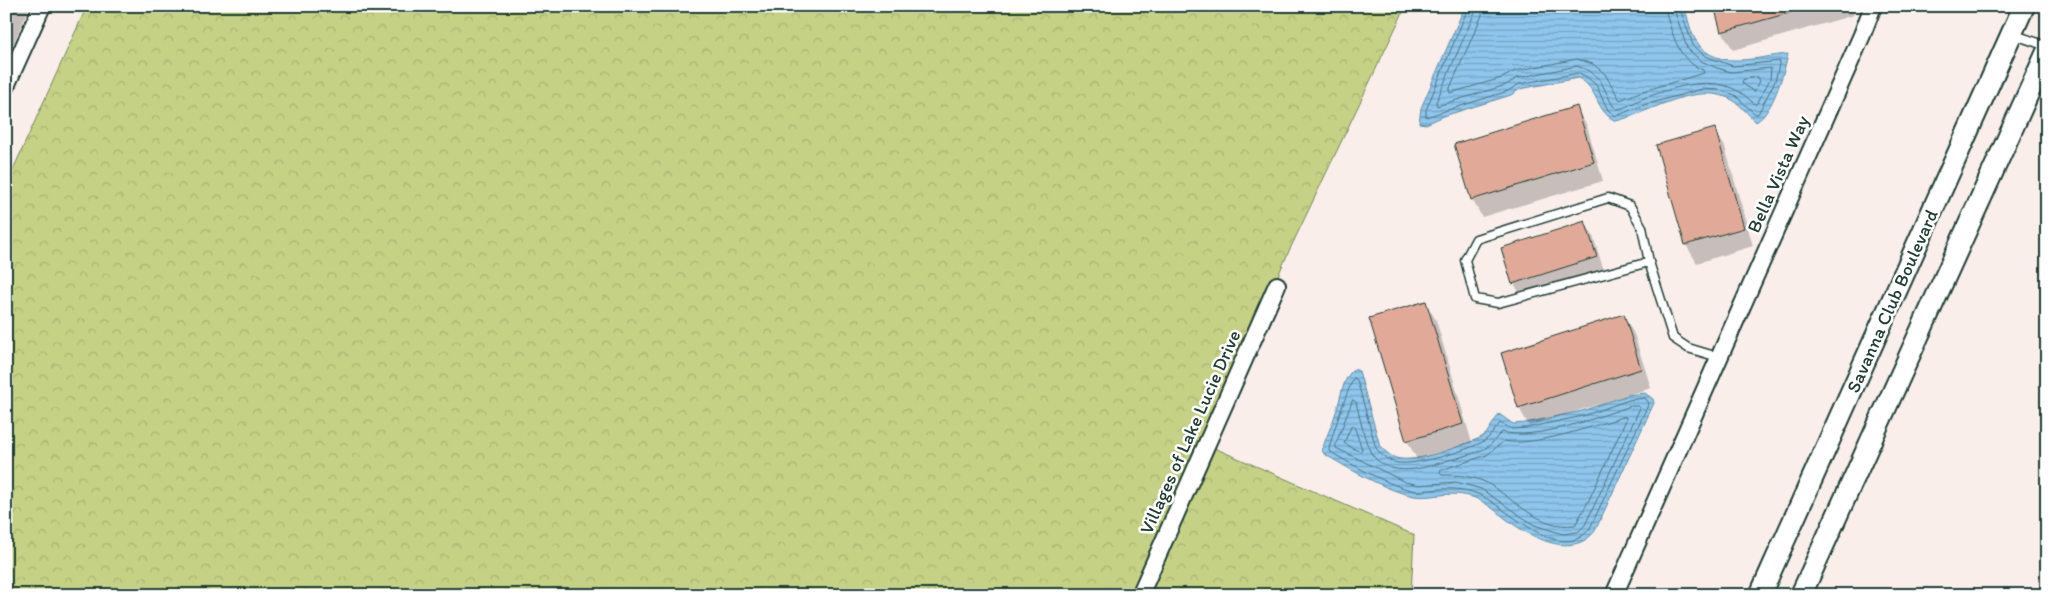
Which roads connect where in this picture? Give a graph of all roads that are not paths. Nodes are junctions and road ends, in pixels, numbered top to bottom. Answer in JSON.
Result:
{"nodes":[{"id":1,"x":42,"y":6,"type":"edge"},
{"id":2,"x":1873,"y":6,"type":"edge"},
{"id":3,"x":2024,"y":6,"type":"edge"},
{"id":4,"x":2012,"y":34,"type":"junction"},
{"id":5,"x":2047,"y":46,"type":"edge"},
{"id":6,"x":2047,"y":52,"type":"edge"},
{"id":7,"x":10,"y":68,"type":"edge"},
{"id":8,"x":6,"y":86,"type":"edge"},
{"id":9,"x":1649,"y":262,"type":"junction"},
{"id":10,"x":1277,"y":285,"type":"dead end"},
{"id":11,"x":1718,"y":357,"type":"junction"},
{"id":12,"x":1140,"y":595,"type":"edge"},
{"id":13,"x":1614,"y":595,"type":"edge"},
{"id":14,"x":1760,"y":595,"type":"edge"},
{"id":15,"x":1802,"y":595,"type":"edge"}],
"edges":[{"from":1,"to":7,"type":"street"},
{"from":2,"to":11,"type":"street","name":"Bella Vista Way"},
{"from":3,"to":4,"type":"street","name":"Savanna Club Boulevard"},
{"from":4,"to":5,"type":"lane"},
{"from":4,"to":14,"type":"street","name":"Savanna Club Boulevard"},
{"from":6,"to":15,"type":"street","name":"Savanna Club Boulevard"},
{"from":7,"to":8,"type":"street"},
{"from":9,"to":9,"type":"lane"},
{"from":9,"to":11,"type":"lane"},
{"from":10,"to":12,"type":"street","name":"Villages of Lake Lucie Drive"},
{"from":11,"to":13,"type":"street","name":"Bella Vista Way"}]}
